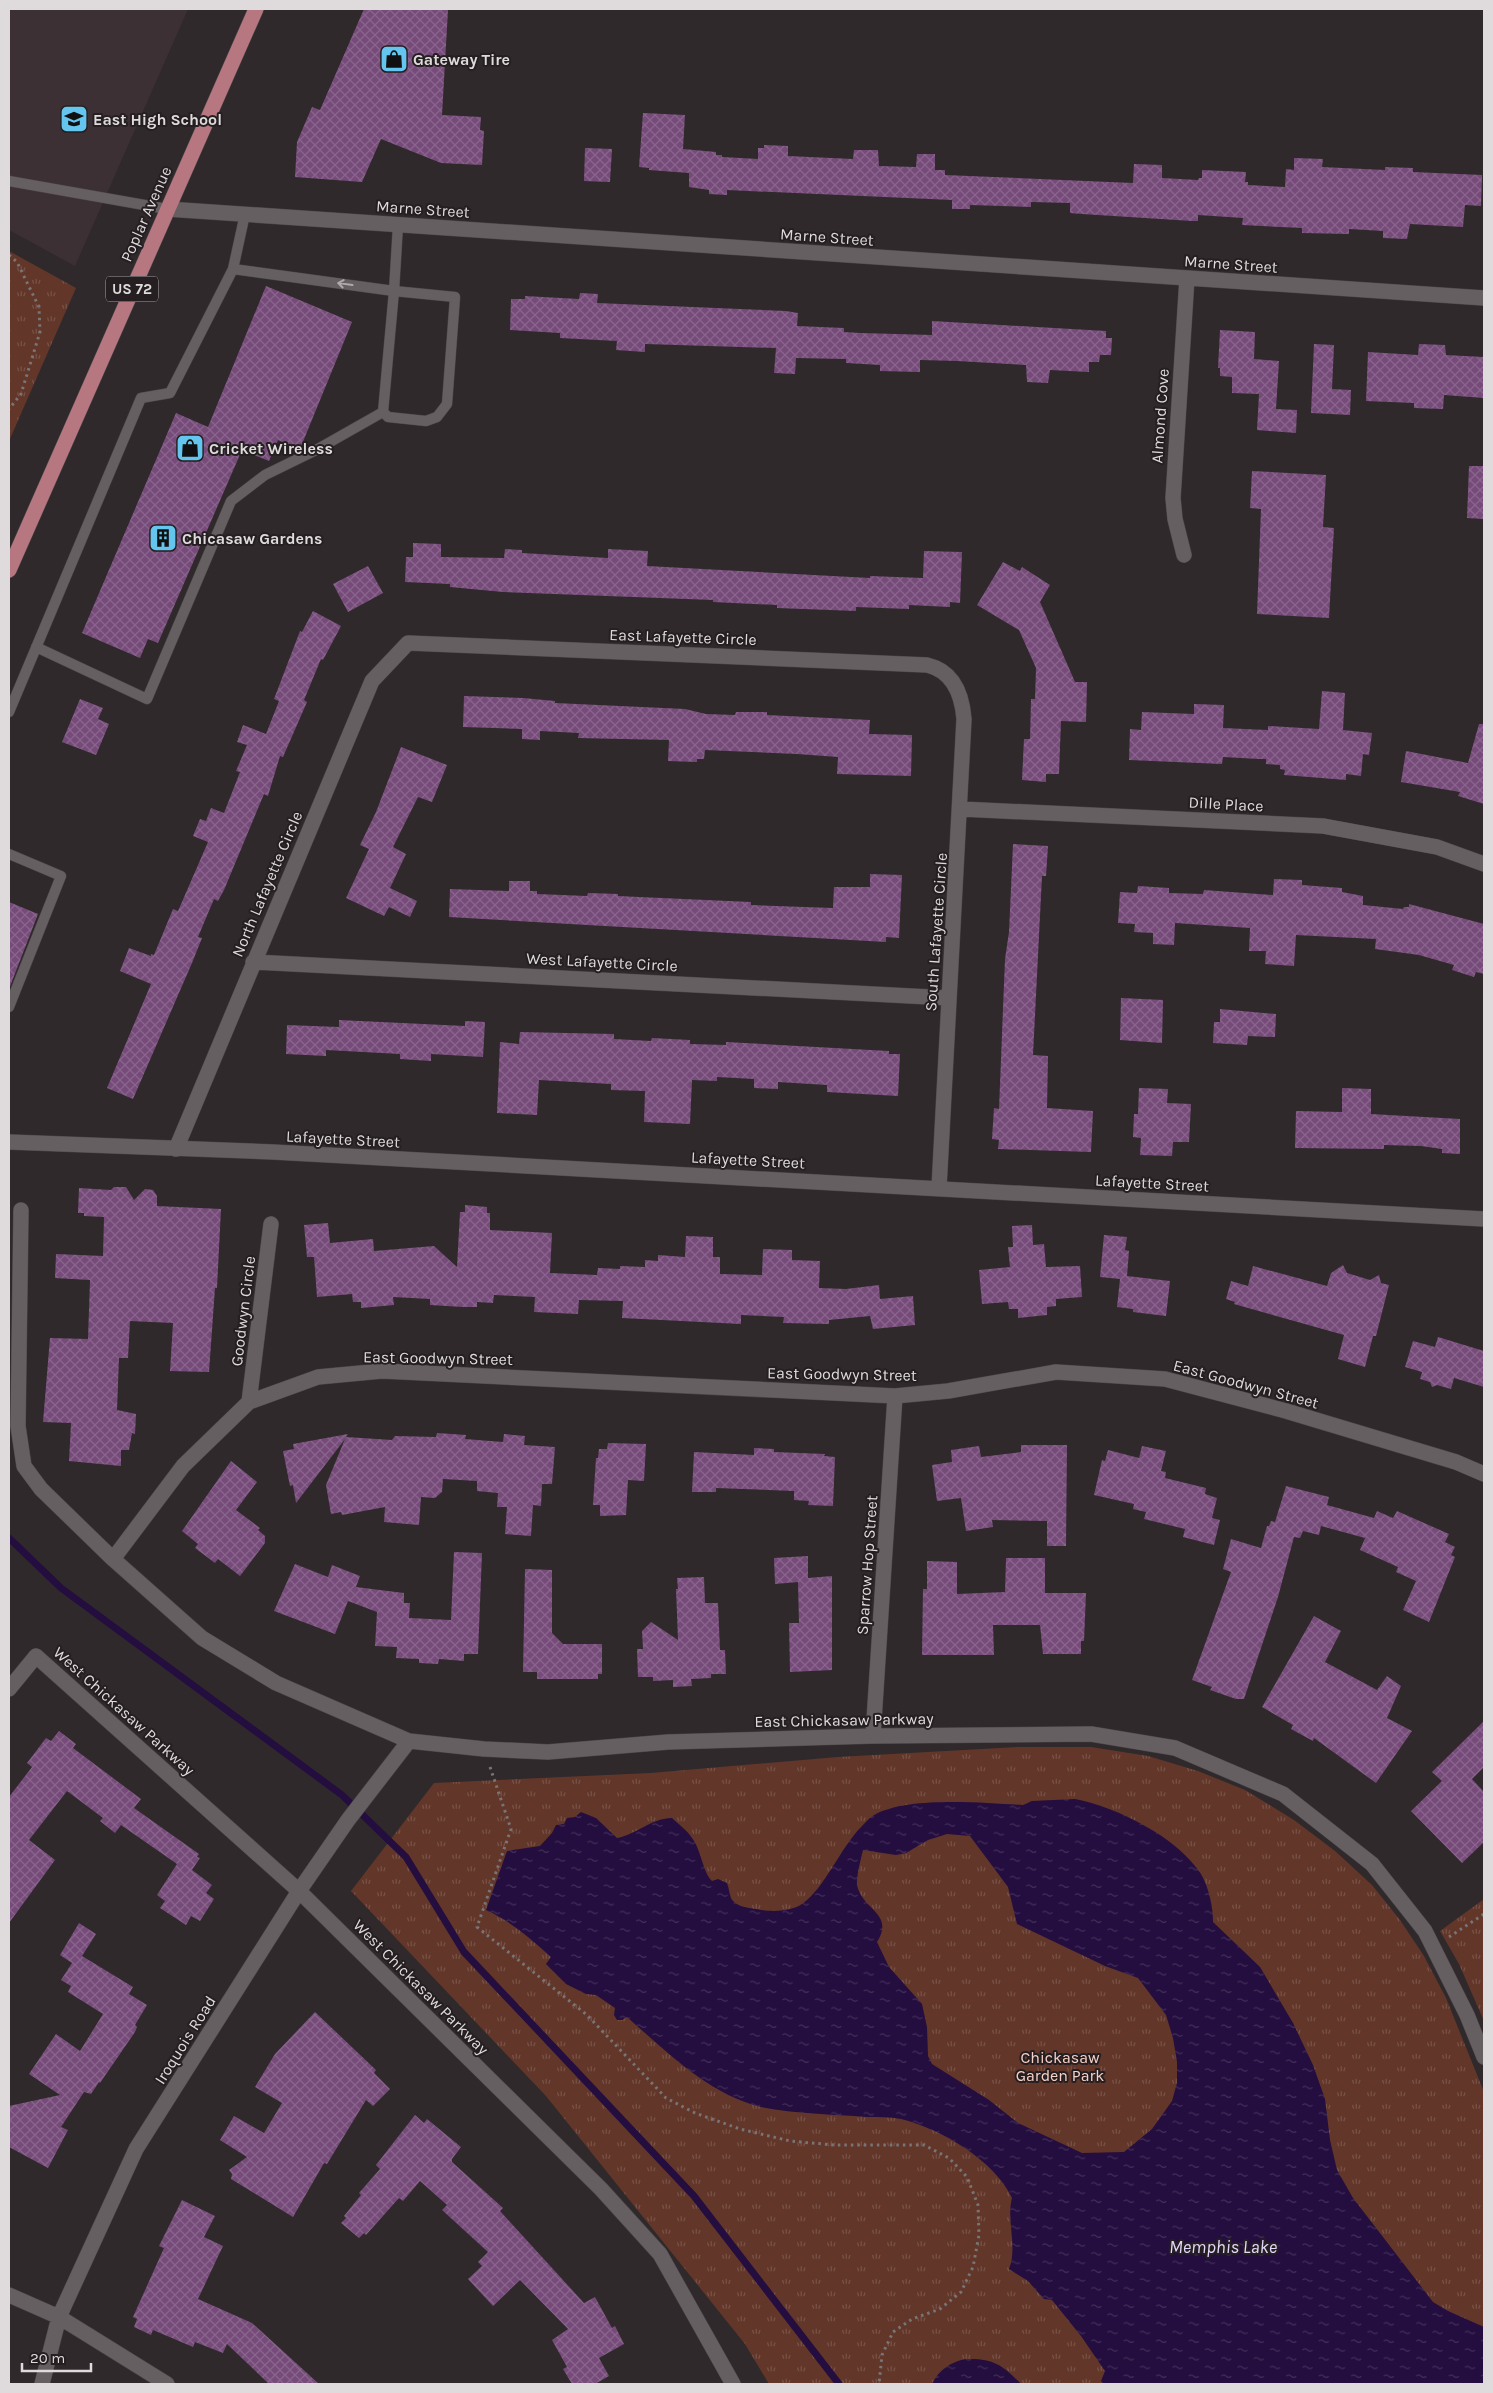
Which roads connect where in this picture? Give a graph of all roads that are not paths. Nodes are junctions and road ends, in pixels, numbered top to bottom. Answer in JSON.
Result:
{"nodes":[{"id":1,"x":256,"y":9,"type":"edge"},
{"id":2,"x":9,"y":181,"type":"edge"},
{"id":3,"x":167,"y":209,"type":"junction"},
{"id":4,"x":245,"y":214,"type":"junction"},
{"id":5,"x":398,"y":225,"type":"junction"},
{"id":6,"x":233,"y":269,"type":"junction"},
{"id":7,"x":1187,"y":278,"type":"junction"},
{"id":8,"x":394,"y":290,"type":"junction"},
{"id":9,"x":1484,"y":298,"type":"edge"},
{"id":10,"x":383,"y":412,"type":"junction"},
{"id":11,"x":1184,"y":555,"type":"dead end"},
{"id":12,"x":9,"y":570,"type":"edge"},
{"id":13,"x":408,"y":643,"type":"joint"},
{"id":14,"x":36,"y":647,"type":"junction"},
{"id":15,"x":952,"y":680,"type":"joint"},
{"id":16,"x":9,"y":712,"type":"edge"},
{"id":17,"x":961,"y":809,"type":"junction"},
{"id":18,"x":9,"y":854,"type":"edge"},
{"id":19,"x":1484,"y":864,"type":"edge"},
{"id":20,"x":253,"y":962,"type":"junction"},
{"id":21,"x":949,"y":998,"type":"junction"},
{"id":22,"x":9,"y":1007,"type":"edge"},
{"id":23,"x":9,"y":1142,"type":"edge"},
{"id":24,"x":176,"y":1149,"type":"junction"},
{"id":25,"x":939,"y":1188,"type":"junction"},
{"id":26,"x":21,"y":1210,"type":"dead end"},
{"id":27,"x":1484,"y":1219,"type":"edge"},
{"id":28,"x":271,"y":1224,"type":"dead end"},
{"id":29,"x":895,"y":1396,"type":"junction"},
{"id":30,"x":249,"y":1402,"type":"junction"},
{"id":31,"x":1484,"y":1474,"type":"edge"},
{"id":32,"x":113,"y":1560,"type":"junction"},
{"id":33,"x":9,"y":1689,"type":"edge"},
{"id":34,"x":873,"y":1736,"type":"junction"},
{"id":35,"x":409,"y":1741,"type":"junction"},
{"id":36,"x":299,"y":1891,"type":"junction"},
{"id":37,"x":1484,"y":2057,"type":"edge"},
{"id":38,"x":9,"y":2295,"type":"edge"},
{"id":39,"x":59,"y":2317,"type":"junction"},
{"id":40,"x":42,"y":2384,"type":"edge"},
{"id":41,"x":167,"y":2384,"type":"edge"},
{"id":42,"x":733,"y":2384,"type":"edge"}],
"edges":[{"from":1,"to":3,"type":"main road","name":"Poplar Avenue","number":"US 72"},
{"from":2,"to":3,"type":"lane"},
{"from":3,"to":4,"type":"street","name":"Marne Street"},
{"from":3,"to":12,"type":"main road","name":"Poplar Avenue","number":"US 72"},
{"from":4,"to":5,"type":"street","name":"Marne Street"},
{"from":4,"to":6,"type":"lane"},
{"from":5,"to":7,"type":"street","name":"Marne Street"},
{"from":5,"to":8,"type":"lane"},
{"from":8,"to":6,"type":"lane","one_way":true},
{"from":6,"to":14,"type":"lane"},
{"from":7,"to":9,"type":"street","name":"Marne Street"},
{"from":7,"to":11,"type":"street","name":"Almond Cove"},
{"from":8,"to":10,"type":"lane"},
{"from":8,"to":10,"type":"lane"},
{"from":10,"to":14,"type":"lane"},
{"from":13,"to":15,"type":"street","name":"East Lafayette Circle"},
{"from":13,"to":20,"type":"street","name":"North Lafayette Circle"},
{"from":14,"to":16,"type":"lane"},
{"from":15,"to":17,"type":"street","name":"South Lafayette Circle"},
{"from":17,"to":19,"type":"street","name":"Dille Place"},
{"from":17,"to":21,"type":"street","name":"South Lafayette Circle"},
{"from":18,"to":22,"type":"lane"},
{"from":20,"to":21,"type":"street","name":"West Lafayette Circle"},
{"from":20,"to":24,"type":"street","name":"North Lafayette Circle"},
{"from":21,"to":25,"type":"street","name":"South Lafayette Circle"},
{"from":23,"to":24,"type":"street","name":"Lafayette Street"},
{"from":24,"to":25,"type":"street","name":"Lafayette Street"},
{"from":25,"to":27,"type":"street","name":"Lafayette Street"},
{"from":26,"to":32,"type":"street","name":"East Chickasaw Parkway"},
{"from":28,"to":30,"type":"street","name":"Goodwyn Circle"},
{"from":29,"to":30,"type":"street","name":"East Goodwyn Street"},
{"from":29,"to":31,"type":"street","name":"East Goodwyn Street"},
{"from":29,"to":34,"type":"street","name":"Sparrow Hop Street"},
{"from":30,"to":32,"type":"street"},
{"from":32,"to":35,"type":"street","name":"East Chickasaw Parkway"},
{"from":33,"to":36,"type":"street","name":"West Chickasaw Parkway"},
{"from":34,"to":35,"type":"street","name":"East Chickasaw Parkway"},
{"from":34,"to":37,"type":"street","name":"East Chickasaw Parkway"},
{"from":35,"to":36,"type":"street","name":"Iroquois Road"},
{"from":36,"to":39,"type":"street","name":"Iroquois Road"},
{"from":36,"to":42,"type":"street","name":"West Chickasaw Parkway"},
{"from":38,"to":39,"type":"street"},
{"from":39,"to":40,"type":"street","name":"Iroquois Road"},
{"from":39,"to":41,"type":"street"}]}
